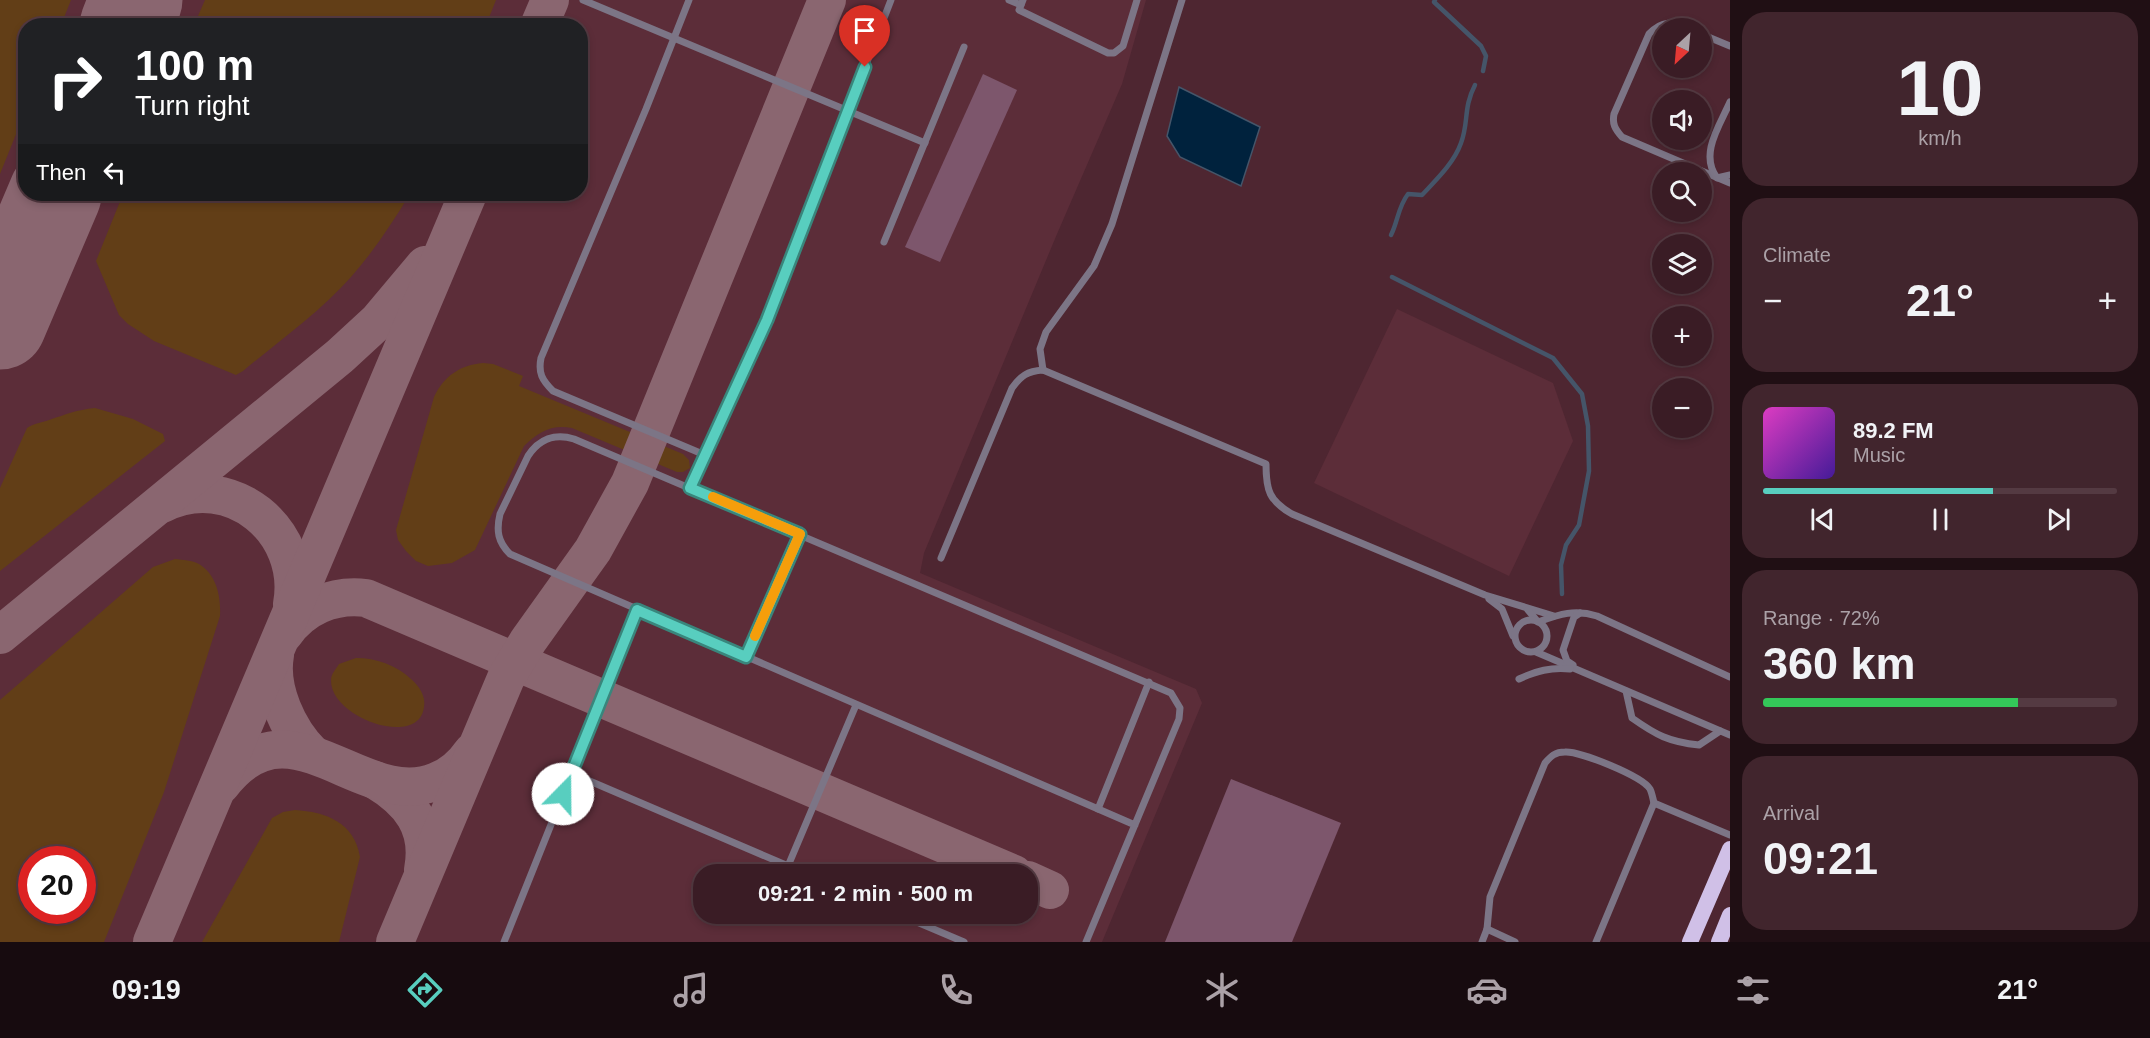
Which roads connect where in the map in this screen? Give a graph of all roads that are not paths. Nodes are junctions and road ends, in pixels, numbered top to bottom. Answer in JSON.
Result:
{"nodes":[{"id":1,"x":583,"y":0,"type":"edge"},
{"id":2,"x":689,"y":0,"type":"edge"},
{"id":3,"x":891,"y":0,"type":"edge"},
{"id":4,"x":1010,"y":0,"type":"edge"},
{"id":5,"x":1137,"y":0,"type":"edge"},
{"id":6,"x":1182,"y":0,"type":"edge"},
{"id":7,"x":1022,"y":3,"type":"edge"},
{"id":8,"x":1652,"y":31,"type":"edge"},
{"id":9,"x":674,"y":38,"type":"junction"},
{"id":10,"x":1712,"y":39,"type":"edge"},
{"id":11,"x":1730,"y":46,"type":"edge"},
{"id":12,"x":964,"y":47,"type":"dead end"},
{"id":13,"x":1730,"y":102,"type":"edge"},
{"id":14,"x":848,"y":112,"type":"junction"},
{"id":15,"x":925,"y":143,"type":"junction"},
{"id":16,"x":1730,"y":175,"type":"edge"},
{"id":17,"x":1717,"y":178,"type":"junction"},
{"id":18,"x":1730,"y":183,"type":"edge"},
{"id":19,"x":884,"y":242,"type":"dead end"},
{"id":20,"x":1043,"y":370,"type":"junction"},
{"id":21,"x":705,"y":455,"type":"junction"},
{"id":22,"x":690,"y":488,"type":"junction"},
{"id":23,"x":800,"y":534,"type":"junction"},
{"id":24,"x":941,"y":558,"type":"dead end"},
{"id":25,"x":1485,"y":595,"type":"junction"},
{"id":26,"x":1527,"y":609,"type":"junction"},
{"id":27,"x":637,"y":610,"type":"junction"},
{"id":28,"x":1582,"y":611,"type":"junction"},
{"id":29,"x":1554,"y":616,"type":"junction"},
{"id":30,"x":1538,"y":621,"type":"junction"},
{"id":31,"x":1515,"y":640,"type":"junction"},
{"id":32,"x":1536,"y":652,"type":"junction"},
{"id":33,"x":746,"y":657,"type":"junction"},
{"id":34,"x":1578,"y":670,"type":"junction"},
{"id":35,"x":1730,"y":677,"type":"edge"},
{"id":36,"x":1519,"y":678,"type":"dead end"},
{"id":37,"x":1149,"y":682,"type":"junction"},
{"id":38,"x":1626,"y":691,"type":"junction"},
{"id":39,"x":856,"y":705,"type":"junction"},
{"id":40,"x":1720,"y":731,"type":"junction"},
{"id":41,"x":1730,"y":735,"type":"edge"},
{"id":42,"x":572,"y":773,"type":"junction"},
{"id":43,"x":1654,"y":803,"type":"junction"},
{"id":44,"x":1098,"y":809,"type":"junction"},
{"id":45,"x":1135,"y":825,"type":"junction"},
{"id":46,"x":1730,"y":835,"type":"edge"},
{"id":47,"x":1730,"y":849,"type":"edge"},
{"id":48,"x":783,"y":864,"type":"edge"},
{"id":49,"x":789,"y":864,"type":"edge"},
{"id":50,"x":1730,"y":915,"type":"edge"},
{"id":51,"x":922,"y":924,"type":"edge"},
{"id":52,"x":1486,"y":929,"type":"junction"},
{"id":53,"x":504,"y":942,"type":"edge"},
{"id":54,"x":964,"y":942,"type":"edge"},
{"id":55,"x":1086,"y":942,"type":"edge"},
{"id":56,"x":1482,"y":942,"type":"edge"},
{"id":57,"x":1515,"y":942,"type":"edge"},
{"id":58,"x":1596,"y":942,"type":"edge"},
{"id":59,"x":1690,"y":942,"type":"edge"},
{"id":60,"x":1719,"y":942,"type":"edge"}],
"edges":[{"from":1,"to":9,"type":"lane"},
{"from":2,"to":9,"type":"lane"},
{"from":3,"to":14,"type":"lane"},
{"from":4,"to":7,"type":"lane"},
{"from":5,"to":7,"type":"lane"},
{"from":6,"to":20,"type":"lane"},
{"from":8,"to":17,"type":"lane"},
{"from":9,"to":14,"type":"lane"},
{"from":9,"to":21,"type":"lane"},
{"from":10,"to":11,"type":"lane"},
{"from":12,"to":15,"type":"lane"},
{"from":13,"to":17,"type":"lane"},
{"from":14,"to":15,"type":"lane"},
{"from":14,"to":21,"type":"lane"},
{"from":15,"to":19,"type":"lane"},
{"from":16,"to":17,"type":"lane"},
{"from":17,"to":18,"type":"lane"},
{"from":20,"to":24,"type":"lane"},
{"from":20,"to":25,"type":"lane"},
{"from":21,"to":22,"type":"lane"},
{"from":22,"to":23,"type":"lane"},
{"from":22,"to":27,"type":"lane"},
{"from":23,"to":33,"type":"lane"},
{"from":23,"to":37,"type":"lane"},
{"from":25,"to":26,"type":"lane"},
{"from":25,"to":31,"type":"lane"},
{"from":26,"to":29,"type":"lane"},
{"from":26,"to":30,"type":"lane"},
{"from":27,"to":33,"type":"lane"},
{"from":27,"to":42,"type":"lane"},
{"from":28,"to":29,"type":"lane"},
{"from":28,"to":34,"type":"lane"},
{"from":28,"to":35,"type":"lane"},
{"from":29,"to":30,"type":"lane"},
{"from":30,"to":31,"type":"lane"},
{"from":30,"to":32,"type":"lane"},
{"from":31,"to":32,"type":"lane"},
{"from":32,"to":34,"type":"lane"},
{"from":33,"to":39,"type":"lane"},
{"from":34,"to":36,"type":"lane"},
{"from":34,"to":38,"type":"lane"},
{"from":37,"to":44,"type":"lane"},
{"from":37,"to":45,"type":"lane"},
{"from":38,"to":40,"type":"lane"},
{"from":38,"to":40,"type":"lane"},
{"from":39,"to":44,"type":"lane"},
{"from":39,"to":49,"type":"lane"},
{"from":40,"to":41,"type":"lane"},
{"from":42,"to":48,"type":"lane"},
{"from":42,"to":53,"type":"lane"},
{"from":43,"to":46,"type":"lane"},
{"from":43,"to":52,"type":"lane"},
{"from":43,"to":58,"type":"lane"},
{"from":44,"to":45,"type":"lane"},
{"from":45,"to":55,"type":"lane"},
{"from":47,"to":59,"type":"highway"},
{"from":50,"to":60,"type":"highway"},
{"from":51,"to":54,"type":"lane"},
{"from":52,"to":56,"type":"lane"},
{"from":52,"to":57,"type":"lane"}]}
